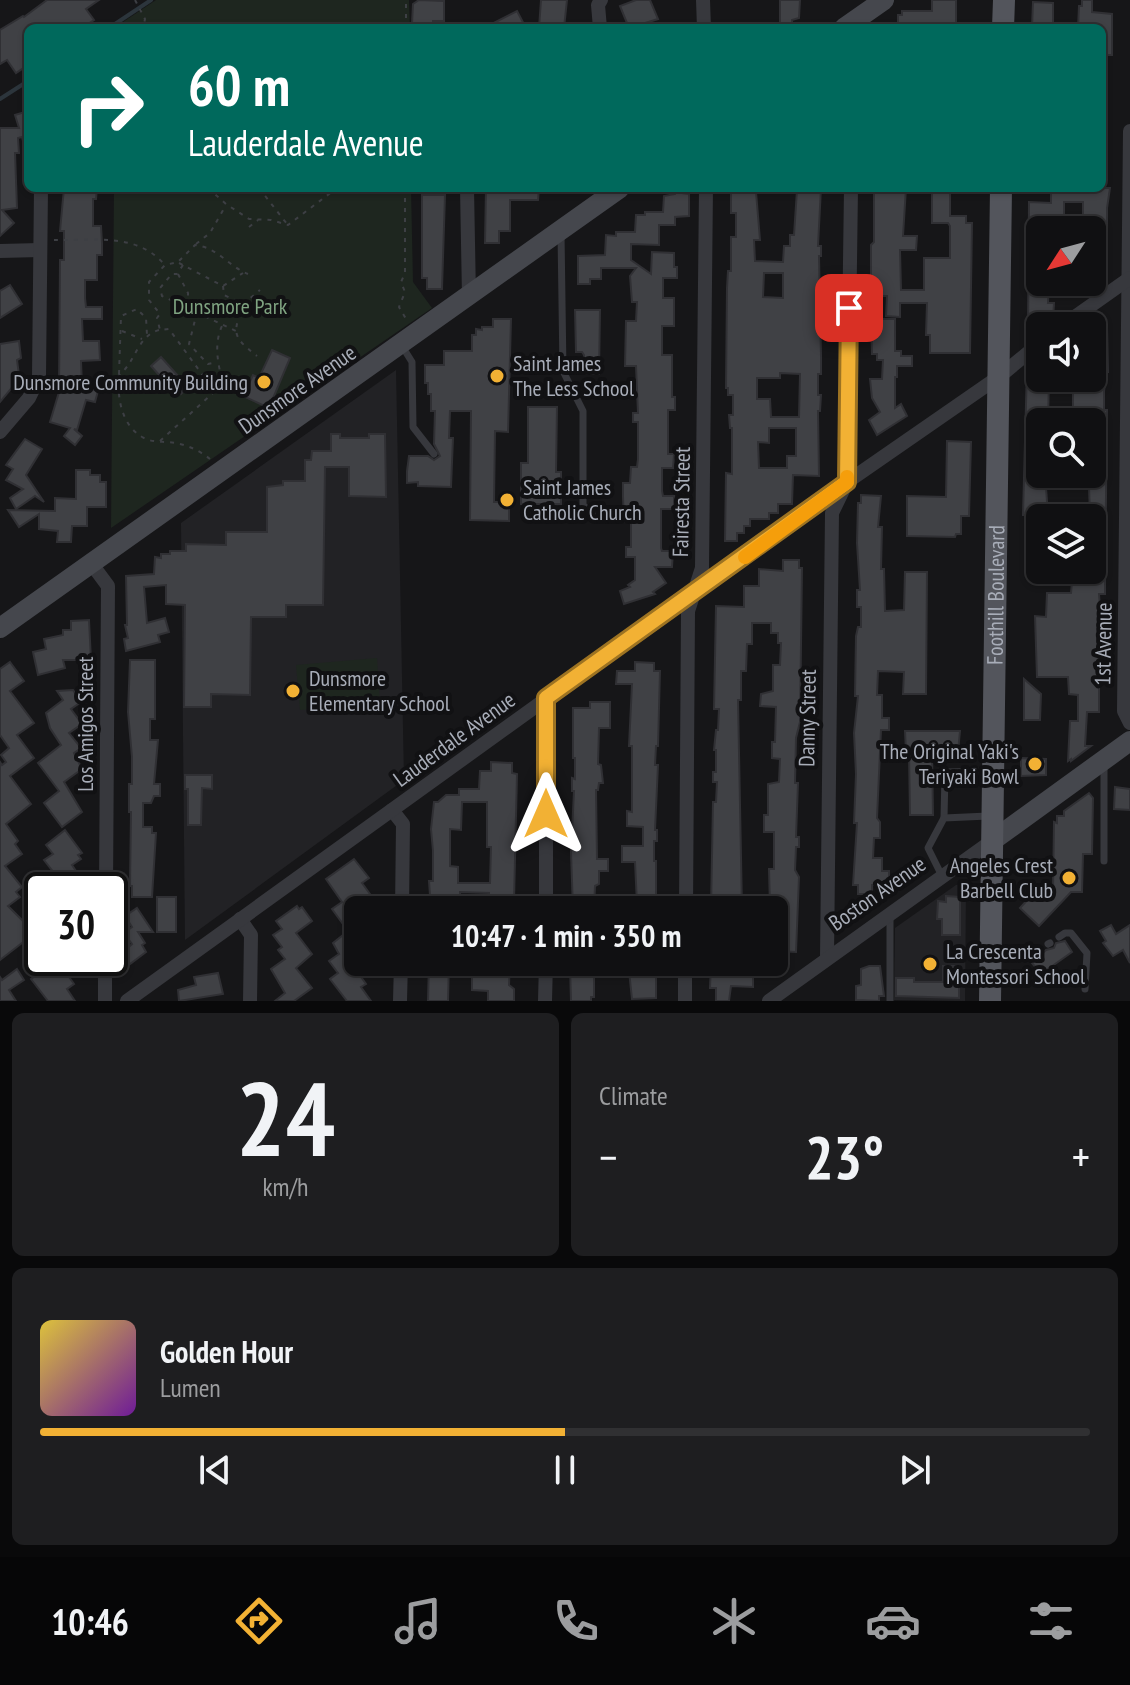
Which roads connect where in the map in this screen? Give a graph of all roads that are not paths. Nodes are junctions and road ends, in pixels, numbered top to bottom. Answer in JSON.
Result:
{"nodes":[{"id":1,"x":601,"y":0,"type":"edge"},
{"id":2,"x":703,"y":0,"type":"edge"},
{"id":3,"x":884,"y":0,"type":"edge"},
{"id":4,"x":1004,"y":0,"type":"edge"},
{"id":5,"x":600,"y":24,"type":"edge"},
{"id":6,"x":704,"y":24,"type":"edge"},
{"id":7,"x":850,"y":24,"type":"edge"},
{"id":8,"x":1003,"y":24,"type":"edge"},
{"id":9,"x":1130,"y":131,"type":"edge"},
{"id":10,"x":41,"y":192,"type":"edge"},
{"id":11,"x":467,"y":192,"type":"edge"},
{"id":12,"x":615,"y":192,"type":"edge"},
{"id":13,"x":706,"y":192,"type":"edge"},
{"id":14,"x":851,"y":192,"type":"edge"},
{"id":15,"x":1001,"y":192,"type":"edge"},
{"id":16,"x":561,"y":231,"type":"junction"},
{"id":17,"x":40,"y":245,"type":"junction"},
{"id":18,"x":0,"y":251,"type":"edge"},
{"id":19,"x":1129,"y":278,"type":"edge"},
{"id":20,"x":469,"y":297,"type":"junction"},
{"id":21,"x":1082,"y":312,"type":"edge"},
{"id":22,"x":409,"y":338,"type":"junction"},
{"id":23,"x":1026,"y":355,"type":"edge"},
{"id":24,"x":1000,"y":376,"type":"junction"},
{"id":25,"x":0,"y":432,"type":"edge"},
{"id":26,"x":434,"y":454,"type":"dead end"},
{"id":27,"x":847,"y":482,"type":"junction"},
{"id":28,"x":592,"y":514,"type":"dead end"},
{"id":29,"x":91,"y":563,"type":"junction"},
{"id":30,"x":696,"y":592,"type":"junction"},
{"id":31,"x":0,"y":628,"type":"edge"},
{"id":32,"x":546,"y":698,"type":"junction"},
{"id":33,"x":1130,"y":723,"type":"edge"},
{"id":34,"x":1130,"y":741,"type":"edge"},
{"id":35,"x":1104,"y":760,"type":"junction"},
{"id":36,"x":993,"y":771,"type":"junction"},
{"id":37,"x":392,"y":810,"type":"junction"},
{"id":38,"x":991,"y":816,"type":"junction"},
{"id":39,"x":944,"y":818,"type":"junction"},
{"id":40,"x":992,"y":841,"type":"junction"},
{"id":41,"x":1104,"y":861,"type":"dead end"},
{"id":42,"x":106,"y":872,"type":"edge"},
{"id":43,"x":942,"y":876,"type":"junction"},
{"id":44,"x":402,"y":896,"type":"edge"},
{"id":45,"x":546,"y":896,"type":"edge"},
{"id":46,"x":686,"y":896,"type":"edge"},
{"id":47,"x":890,"y":913,"type":"junction"},
{"id":48,"x":240,"y":919,"type":"junction"},
{"id":49,"x":1059,"y":937,"type":"dead end"},
{"id":50,"x":1040,"y":950,"type":"dead end"},
{"id":51,"x":827,"y":957,"type":"junction"},
{"id":52,"x":1019,"y":959,"type":"dead end"},
{"id":53,"x":105,"y":976,"type":"edge"},
{"id":54,"x":401,"y":976,"type":"edge"},
{"id":55,"x":546,"y":976,"type":"edge"},
{"id":56,"x":685,"y":976,"type":"edge"},
{"id":57,"x":1085,"y":989,"type":"dead end"},
{"id":58,"x":772,"y":1000,"type":"edge"},
{"id":59,"x":105,"y":1001,"type":"edge"},
{"id":60,"x":127,"y":1001,"type":"edge"},
{"id":61,"x":250,"y":1001,"type":"edge"},
{"id":62,"x":400,"y":1001,"type":"edge"},
{"id":63,"x":545,"y":1001,"type":"edge"},
{"id":64,"x":685,"y":1001,"type":"edge"},
{"id":65,"x":890,"y":1001,"type":"edge"},
{"id":66,"x":990,"y":1001,"type":"edge"}],
"edges":[{"from":1,"to":5,"type":"street"},
{"from":2,"to":6,"type":"street"},
{"from":3,"to":7,"type":"street"},
{"from":4,"to":8,"type":"main road"},
{"from":9,"to":19,"type":"street","name":"1st Avenue"},
{"from":10,"to":17,"type":"street"},
{"from":11,"to":20,"type":"street"},
{"from":12,"to":16,"type":"street","name":"Dunsmore Avenue"},
{"from":13,"to":30,"type":"street","name":"Fairesta Street"},
{"from":14,"to":27,"type":"street"},
{"from":15,"to":24,"type":"main road","name":"Foothill Boulevard"},
{"from":16,"to":20,"type":"street","name":"Dunsmore Avenue"},
{"from":16,"to":28,"type":"lane"},
{"from":17,"to":18,"type":"street"},
{"from":17,"to":25,"type":"street"},
{"from":19,"to":21,"type":"street"},
{"from":19,"to":33,"type":"street","name":"1st Avenue"},
{"from":20,"to":22,"type":"street","name":"Dunsmore Avenue"},
{"from":22,"to":26,"type":"lane"},
{"from":22,"to":29,"type":"street","name":"Dunsmore Avenue"},
{"from":23,"to":24,"type":"street","name":"Lauderdale Avenue"},
{"from":24,"to":27,"type":"street","name":"Lauderdale Avenue"},
{"from":24,"to":36,"type":"main road","name":"Foothill Boulevard"},
{"from":27,"to":30,"type":"street","name":"Lauderdale Avenue"},
{"from":27,"to":51,"type":"street","name":"Danny Street"},
{"from":29,"to":31,"type":"street","name":"Dunsmore Avenue"},
{"from":29,"to":42,"type":"street","name":"Los Amigos Street"},
{"from":30,"to":32,"type":"street","name":"Lauderdale Avenue"},
{"from":30,"to":46,"type":"street","name":"Fairesta Street"},
{"from":32,"to":37,"type":"street","name":"Lauderdale Avenue"},
{"from":32,"to":45,"type":"street"},
{"from":34,"to":35,"type":"street","name":"Boston Avenue"},
{"from":35,"to":40,"type":"street","name":"Boston Avenue"},
{"from":35,"to":41,"type":"lane"},
{"from":36,"to":38,"type":"main road","name":"Foothill Boulevard"},
{"from":36,"to":39,"type":"lane"},
{"from":37,"to":44,"type":"street"},
{"from":37,"to":48,"type":"street","name":"Lauderdale Avenue"},
{"from":38,"to":39,"type":"lane"},
{"from":38,"to":40,"type":"main road","name":"Foothill Boulevard"},
{"from":39,"to":43,"type":"lane"},
{"from":40,"to":43,"type":"street","name":"Boston Avenue"},
{"from":40,"to":66,"type":"main road","name":"Foothill Boulevard"},
{"from":43,"to":47,"type":"street","name":"Boston Avenue"},
{"from":47,"to":51,"type":"street","name":"Boston Avenue"},
{"from":47,"to":65,"type":"lane"},
{"from":48,"to":60,"type":"street","name":"Lauderdale Avenue"},
{"from":48,"to":61,"type":"street"},
{"from":49,"to":57,"type":"lane"},
{"from":50,"to":52,"type":"lane"},
{"from":51,"to":58,"type":"street","name":"Boston Avenue"},
{"from":53,"to":59,"type":"street"},
{"from":54,"to":62,"type":"street"},
{"from":55,"to":63,"type":"street"},
{"from":56,"to":64,"type":"street"}]}
